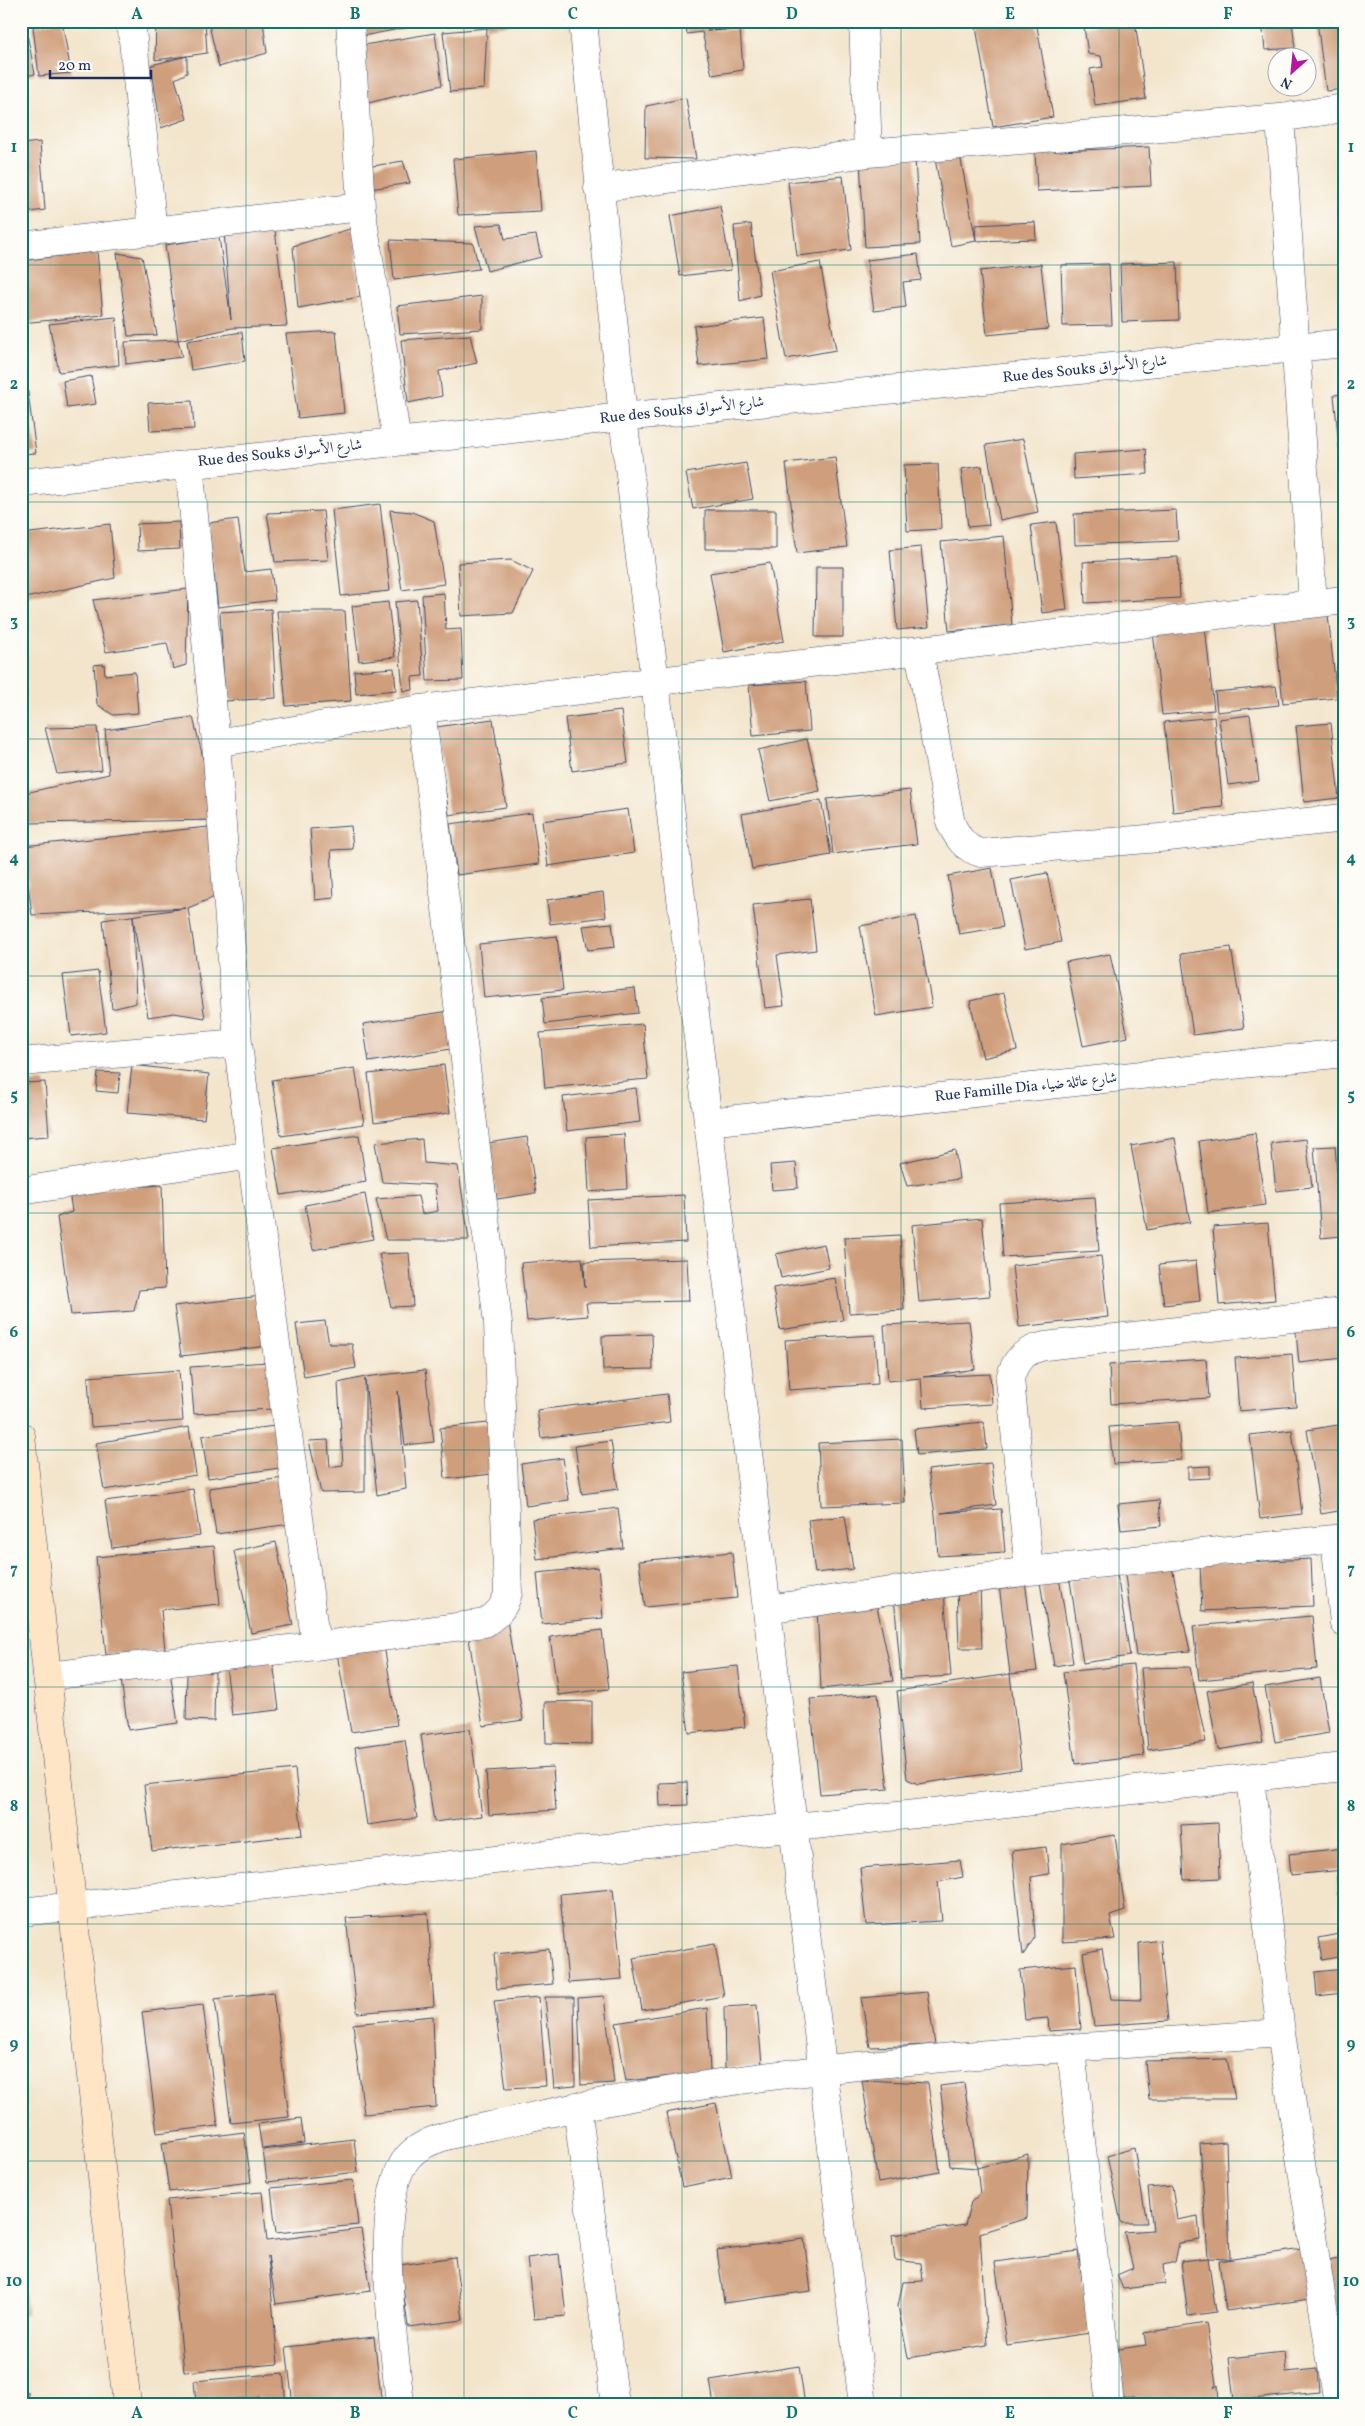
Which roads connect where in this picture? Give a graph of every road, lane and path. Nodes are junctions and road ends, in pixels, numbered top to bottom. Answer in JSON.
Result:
{"nodes":[{"id":1,"x":132,"y":21,"type":"edge"},
{"id":2,"x":350,"y":21,"type":"edge"},
{"id":3,"x":583,"y":21,"type":"edge"},
{"id":4,"x":862,"y":21,"type":"edge"},
{"id":5,"x":1344,"y":108,"type":"edge"},
{"id":6,"x":1280,"y":118,"type":"junction"},
{"id":7,"x":868,"y":153,"type":"junction"},
{"id":8,"x":598,"y":188,"type":"junction"},
{"id":9,"x":361,"y":207,"type":"junction"},
{"id":10,"x":153,"y":232,"type":"junction"},
{"id":11,"x":21,"y":246,"type":"edge"},
{"id":12,"x":1344,"y":344,"type":"edge"},
{"id":13,"x":1297,"y":349,"type":"junction"},
{"id":14,"x":624,"y":417,"type":"junction"},
{"id":15,"x":396,"y":442,"type":"junction"},
{"id":16,"x":189,"y":464,"type":"junction"},
{"id":17,"x":21,"y":483,"type":"edge"},
{"id":18,"x":1344,"y":600,"type":"edge"},
{"id":19,"x":1313,"y":603,"type":"junction"},
{"id":20,"x":919,"y":652,"type":"junction"},
{"id":21,"x":656,"y":683,"type":"junction"},
{"id":22,"x":421,"y":709,"type":"junction"},
{"id":23,"x":216,"y":743,"type":"junction"},
{"id":24,"x":1344,"y":818,"type":"edge"},
{"id":25,"x":238,"y":1043,"type":"junction"},
{"id":26,"x":1344,"y":1053,"type":"edge"},
{"id":27,"x":21,"y":1062,"type":"edge"},
{"id":28,"x":708,"y":1122,"type":"junction"},
{"id":29,"x":250,"y":1155,"type":"junction"},
{"id":30,"x":21,"y":1191,"type":"edge"},
{"id":31,"x":1344,"y":1312,"type":"edge"},
{"id":32,"x":21,"y":1436,"type":"edge"},
{"id":33,"x":1340,"y":1538,"type":"edge"},
{"id":34,"x":1029,"y":1570,"type":"junction"},
{"id":35,"x":767,"y":1609,"type":"junction"},
{"id":36,"x":1344,"y":1623,"type":"edge"},
{"id":37,"x":316,"y":1646,"type":"junction"},
{"id":38,"x":47,"y":1676,"type":"junction"},
{"id":39,"x":1344,"y":1767,"type":"edge"},
{"id":40,"x":1250,"y":1779,"type":"junction"},
{"id":41,"x":793,"y":1828,"type":"junction"},
{"id":42,"x":73,"y":1907,"type":"junction"},
{"id":43,"x":21,"y":1912,"type":"edge"},
{"id":44,"x":1281,"y":2033,"type":"junction"},
{"id":45,"x":1071,"y":2049,"type":"junction"},
{"id":46,"x":822,"y":2069,"type":"junction"},
{"id":47,"x":577,"y":2106,"type":"junction"},
{"id":48,"x":1336,"y":2336,"type":"edge"},
{"id":49,"x":127,"y":2405,"type":"edge"},
{"id":50,"x":400,"y":2405,"type":"edge"},
{"id":51,"x":615,"y":2405,"type":"edge"},
{"id":52,"x":863,"y":2405,"type":"edge"},
{"id":53,"x":1110,"y":2405,"type":"edge"},
{"id":54,"x":1338,"y":2405,"type":"edge"}],
"edges":[{"from":1,"to":10,"type":"street"},
{"from":2,"to":9,"type":"street"},
{"from":3,"to":8,"type":"street"},
{"from":4,"to":7,"type":"street"},
{"from":5,"to":6,"type":"street"},
{"from":6,"to":7,"type":"street"},
{"from":6,"to":13,"type":"street"},
{"from":7,"to":8,"type":"street"},
{"from":8,"to":14,"type":"street"},
{"from":9,"to":10,"type":"street"},
{"from":9,"to":15,"type":"street"},
{"from":10,"to":11,"type":"street"},
{"from":12,"to":13,"type":"street","name":"Rue des Souks شارع الأسواق"},
{"from":13,"to":14,"type":"street","name":"Rue des Souks شارع الأسواق"},
{"from":13,"to":19,"type":"street"},
{"from":14,"to":15,"type":"street","name":"Rue des Souks شارع الأسواق"},
{"from":14,"to":21,"type":"street"},
{"from":15,"to":16,"type":"street","name":"Rue des Souks شارع الأسواق"},
{"from":16,"to":17,"type":"street","name":"Rue des Souks شارع الأسواق"},
{"from":16,"to":23,"type":"street"},
{"from":18,"to":19,"type":"street"},
{"from":19,"to":20,"type":"street"},
{"from":20,"to":21,"type":"street"},
{"from":20,"to":24,"type":"street"},
{"from":21,"to":22,"type":"street"},
{"from":21,"to":28,"type":"street"},
{"from":22,"to":23,"type":"street"},
{"from":22,"to":37,"type":"street"},
{"from":23,"to":25,"type":"street"},
{"from":25,"to":27,"type":"street"},
{"from":25,"to":29,"type":"street"},
{"from":26,"to":28,"type":"street","name":"Rue Famille Dia شارع عائلة ضياء"},
{"from":28,"to":35,"type":"street"},
{"from":29,"to":30,"type":"street"},
{"from":29,"to":37,"type":"street"},
{"from":31,"to":34,"type":"street"},
{"from":32,"to":38,"type":"main road"},
{"from":33,"to":34,"type":"street"},
{"from":33,"to":36,"type":"street"},
{"from":34,"to":35,"type":"street"},
{"from":35,"to":41,"type":"street"},
{"from":37,"to":38,"type":"street"},
{"from":38,"to":42,"type":"main road"},
{"from":39,"to":40,"type":"street"},
{"from":40,"to":41,"type":"street"},
{"from":40,"to":44,"type":"street"},
{"from":41,"to":42,"type":"street"},
{"from":41,"to":46,"type":"street"},
{"from":42,"to":43,"type":"street"},
{"from":42,"to":49,"type":"main road"},
{"from":44,"to":45,"type":"street"},
{"from":44,"to":48,"type":"street"},
{"from":45,"to":46,"type":"street"},
{"from":45,"to":53,"type":"street"},
{"from":46,"to":47,"type":"street"},
{"from":46,"to":52,"type":"street"},
{"from":47,"to":50,"type":"street"},
{"from":47,"to":51,"type":"street"},
{"from":48,"to":54,"type":"street"}]}
